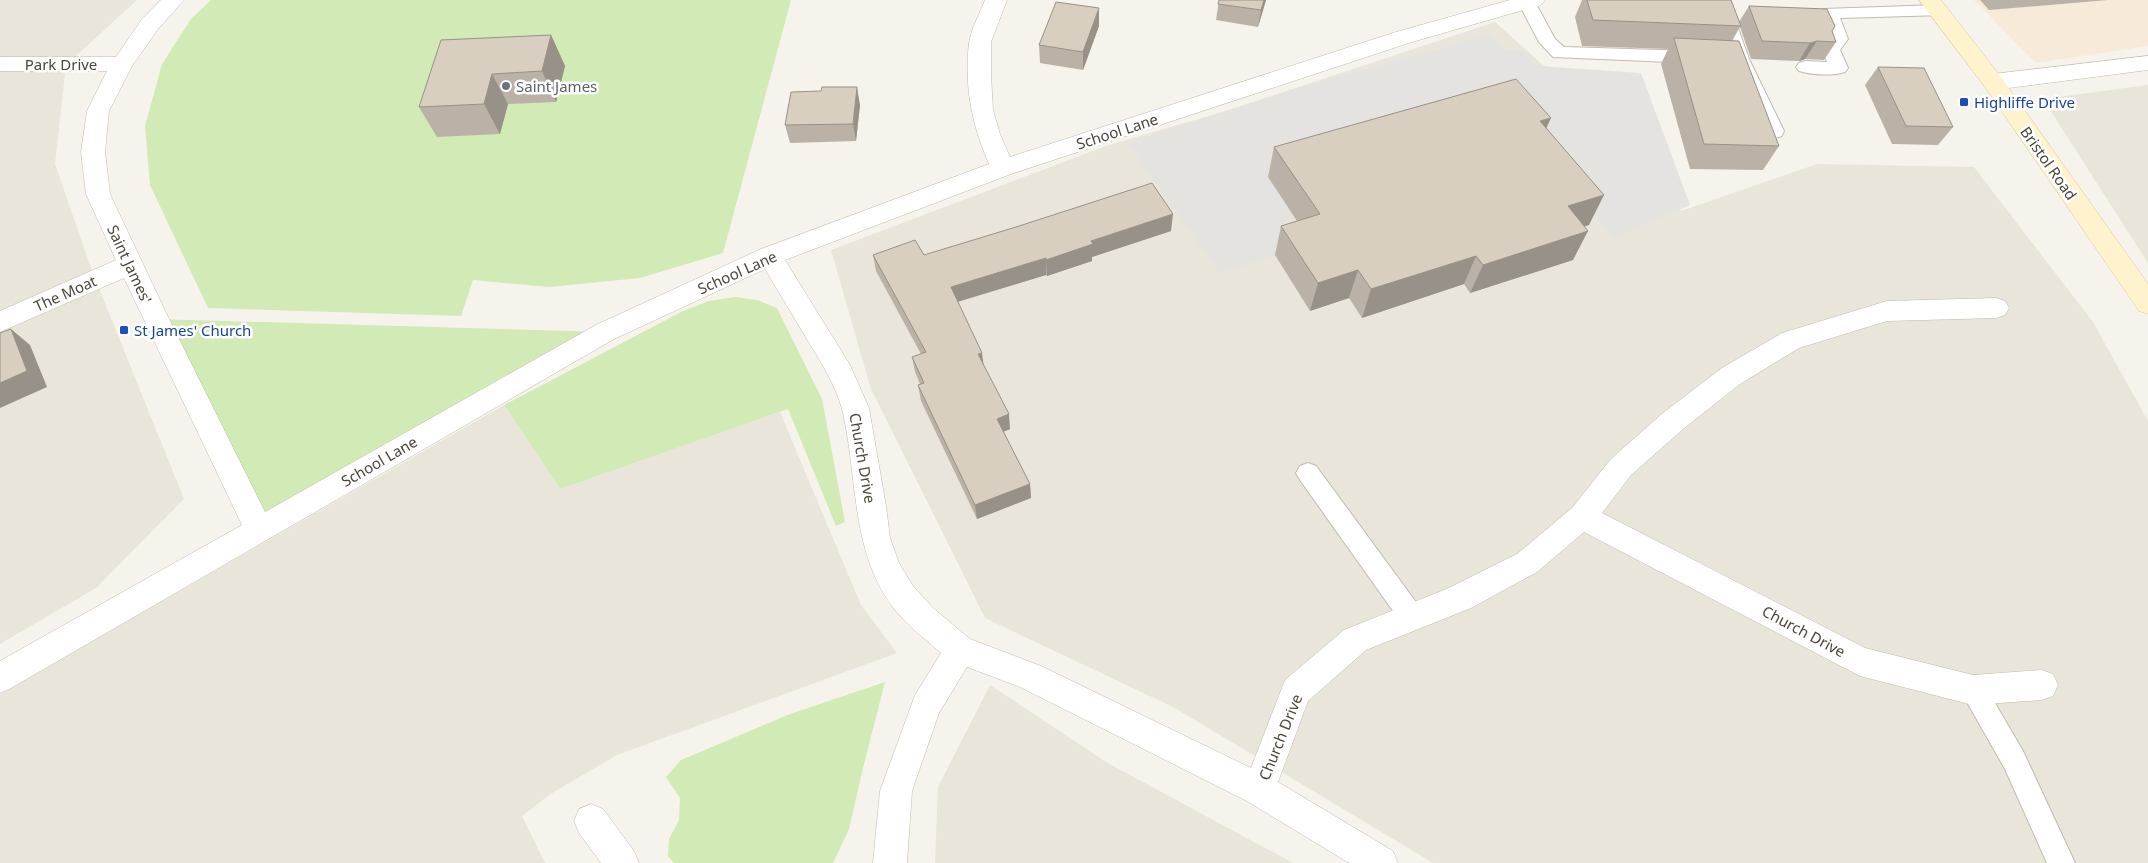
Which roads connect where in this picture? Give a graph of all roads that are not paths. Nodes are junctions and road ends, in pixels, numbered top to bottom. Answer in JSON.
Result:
{"nodes":[{"id":1,"x":173,"y":0,"type":"edge"},
{"id":2,"x":997,"y":0,"type":"edge"},
{"id":3,"x":1719,"y":0,"type":"edge"},
{"id":4,"x":1530,"y":1,"type":"edge"},
{"id":5,"x":1934,"y":6,"type":"edge"},
{"id":6,"x":1740,"y":59,"type":"junction"},
{"id":7,"x":2148,"y":63,"type":"edge"},
{"id":8,"x":0,"y":64,"type":"edge"},
{"id":9,"x":122,"y":64,"type":"junction"},
{"id":10,"x":1805,"y":67,"type":"dead end"},
{"id":11,"x":1992,"y":82,"type":"junction"},
{"id":12,"x":1775,"y":131,"type":"edge"},
{"id":13,"x":1003,"y":168,"type":"junction"},
{"id":14,"x":770,"y":256,"type":"junction"},
{"id":15,"x":130,"y":264,"type":"junction"},
{"id":16,"x":2148,"y":304,"type":"edge"},
{"id":17,"x":1996,"y":308,"type":"dead end"},
{"id":18,"x":0,"y":322,"type":"edge"},
{"id":19,"x":1308,"y":473,"type":"dead end"},
{"id":20,"x":1582,"y":517,"type":"junction"},
{"id":21,"x":259,"y":530,"type":"junction"},
{"id":22,"x":1412,"y":617,"type":"junction"},
{"id":23,"x":960,"y":650,"type":"junction"},
{"id":24,"x":0,"y":678,"type":"edge"},
{"id":25,"x":2042,"y":685,"type":"dead end"},
{"id":26,"x":1973,"y":690,"type":"junction"},
{"id":27,"x":1259,"y":789,"type":"junction"},
{"id":28,"x":591,"y":821,"type":"dead end"},
{"id":29,"x":622,"y":863,"type":"edge"},
{"id":30,"x":890,"y":863,"type":"edge"},
{"id":31,"x":1381,"y":863,"type":"edge"},
{"id":32,"x":2060,"y":863,"type":"edge"}],
"edges":[{"from":1,"to":9,"type":"street","name":"Saint James'"},
{"from":2,"to":13,"type":"street"},
{"from":3,"to":6,"type":"lane"},
{"from":4,"to":6,"type":"lane"},
{"from":4,"to":13,"type":"street","name":"School Lane"},
{"from":5,"to":10,"type":"lane"},
{"from":5,"to":11,"type":"main road","name":"Bristol Road"},
{"from":6,"to":12,"type":"lane"},
{"from":7,"to":11,"type":"street"},
{"from":8,"to":9,"type":"street","name":"Park Drive"},
{"from":9,"to":15,"type":"street","name":"Saint James'"},
{"from":11,"to":16,"type":"main road","name":"Bristol Road"},
{"from":13,"to":14,"type":"street","name":"School Lane"},
{"from":14,"to":21,"type":"street","name":"School Lane"},
{"from":14,"to":23,"type":"street","name":"Church Drive"},
{"from":15,"to":18,"type":"street","name":"The Moat"},
{"from":15,"to":21,"type":"street","name":"Saint James'"},
{"from":17,"to":20,"type":"street","name":"Church Drive"},
{"from":19,"to":22,"type":"lane"},
{"from":20,"to":22,"type":"street","name":"Church Drive"},
{"from":20,"to":26,"type":"street","name":"Church Drive"},
{"from":21,"to":24,"type":"street","name":"School Lane"},
{"from":22,"to":27,"type":"street","name":"Church Drive"},
{"from":23,"to":27,"type":"street","name":"Church Drive"},
{"from":23,"to":30,"type":"street"},
{"from":25,"to":26,"type":"street","name":"Church Drive"},
{"from":26,"to":32,"type":"lane"},
{"from":27,"to":31,"type":"street","name":"Church Drive"},
{"from":28,"to":29,"type":"street"}]}
